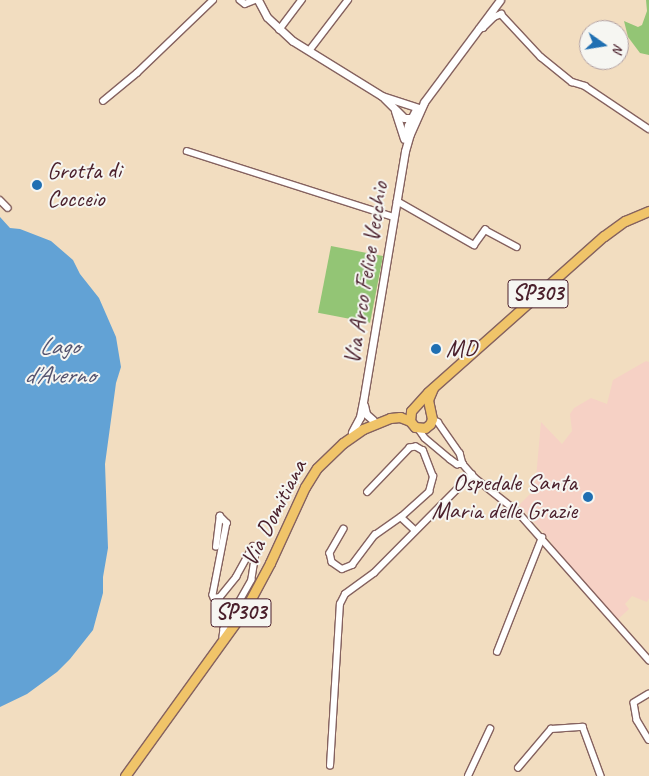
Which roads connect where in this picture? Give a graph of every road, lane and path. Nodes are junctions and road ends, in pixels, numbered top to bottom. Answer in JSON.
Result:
{"nodes":[{"id":1,"x":213,"y":0,"type":"edge"},
{"id":2,"x":240,"y":0,"type":"edge"},
{"id":3,"x":256,"y":0,"type":"edge"},
{"id":4,"x":302,"y":0,"type":"edge"},
{"id":5,"x":348,"y":0,"type":"edge"},
{"id":6,"x":500,"y":0,"type":"edge"},
{"id":7,"x":478,"y":29,"type":"junction"},
{"id":8,"x":279,"y":30,"type":"junction"},
{"id":9,"x":308,"y":51,"type":"junction"},
{"id":10,"x":382,"y":96,"type":"junction"},
{"id":11,"x":103,"y":101,"type":"dead end"},
{"id":12,"x":400,"y":107,"type":"junction"},
{"id":13,"x":417,"y":112,"type":"junction"},
{"id":14,"x":410,"y":120,"type":"junction"},
{"id":15,"x":649,"y":128,"type":"edge"},
{"id":16,"x":410,"y":134,"type":"junction"},
{"id":17,"x":404,"y":142,"type":"junction"},
{"id":18,"x":187,"y":151,"type":"dead end"},
{"id":19,"x":405,"y":151,"type":"junction"},
{"id":20,"x":0,"y":200,"type":"edge"},
{"id":21,"x":397,"y":200,"type":"junction"},
{"id":22,"x":8,"y":208,"type":"dead end"},
{"id":23,"x":649,"y":211,"type":"edge"},
{"id":24,"x":394,"y":217,"type":"junction"},
{"id":25,"x":516,"y":247,"type":"dead end"},
{"id":26,"x":433,"y":388,"type":"junction"},
{"id":27,"x":363,"y":402,"type":"junction"},
{"id":28,"x":428,"y":408,"type":"junction"},
{"id":29,"x":411,"y":413,"type":"junction"},
{"id":30,"x":432,"y":419,"type":"junction"},
{"id":31,"x":365,"y":423,"type":"junction"},
{"id":32,"x":418,"y":428,"type":"junction"},
{"id":33,"x":343,"y":443,"type":"junction"},
{"id":34,"x":463,"y":464,"type":"junction"},
{"id":35,"x":472,"y":474,"type":"junction"},
{"id":36,"x":368,"y":492,"type":"dead end"},
{"id":37,"x":401,"y":517,"type":"junction"},
{"id":38,"x":344,"y":529,"type":"dead end"},
{"id":39,"x":415,"y":530,"type":"junction"},
{"id":40,"x":542,"y":538,"type":"junction"},
{"id":41,"x":216,"y":547,"type":"dead end"},
{"id":42,"x":223,"y":639,"type":"junction"},
{"id":43,"x":497,"y":652,"type":"dead end"},
{"id":44,"x":649,"y":660,"type":"edge"},
{"id":45,"x":649,"y":694,"type":"edge"},
{"id":46,"x":490,"y":730,"type":"dead end"},
{"id":47,"x":649,"y":740,"type":"edge"},
{"id":48,"x":330,"y":766,"type":"dead end"},
{"id":49,"x":518,"y":768,"type":"dead end"},
{"id":50,"x":125,"y":776,"type":"edge"},
{"id":51,"x":468,"y":776,"type":"edge"},
{"id":52,"x":601,"y":776,"type":"edge"}],
"edges":[{"from":1,"to":11,"type":"street"},
{"from":2,"to":3,"type":"street"},
{"from":3,"to":8,"type":"street"},
{"from":4,"to":8,"type":"street"},
{"from":5,"to":9,"type":"street"},
{"from":6,"to":7,"type":"street"},
{"from":7,"to":13,"type":"street"},
{"from":7,"to":15,"type":"street"},
{"from":8,"to":9,"type":"street"},
{"from":9,"to":10,"type":"street"},
{"from":10,"to":12,"type":"street"},
{"from":10,"to":12,"type":"street"},
{"from":12,"to":13,"type":"street"},
{"from":12,"to":14,"type":"street"},
{"from":12,"to":17,"type":"street"},
{"from":13,"to":14,"type":"street"},
{"from":13,"to":16,"type":"street"},
{"from":14,"to":16,"type":"street"},
{"from":14,"to":17,"type":"street"},
{"from":16,"to":19,"type":"street"},
{"from":17,"to":19,"type":"street"},
{"from":18,"to":24,"type":"street"},
{"from":19,"to":21,"type":"street","name":"Via Arco Felice Vecchio"},
{"from":20,"to":22,"type":"street"},
{"from":21,"to":24,"type":"street","name":"Via Arco Felice Vecchio"},
{"from":21,"to":25,"type":"street"},
{"from":23,"to":26,"type":"main road","number":"SP303"},
{"from":24,"to":27,"type":"street","name":"Via Arco Felice Vecchio"},
{"from":26,"to":28,"type":"main road"},
{"from":26,"to":29,"type":"main road"},
{"from":27,"to":31,"type":"street","name":"Via Arco Felice Vecchio"},
{"from":27,"to":31,"type":"street"},
{"from":28,"to":29,"type":"main road","name":"Via Domitiana"},
{"from":28,"to":30,"type":"main road"},
{"from":29,"to":31,"type":"main road","name":"Via Domitiana"},
{"from":29,"to":32,"type":"main road"},
{"from":30,"to":32,"type":"main road"},
{"from":30,"to":34,"type":"street"},
{"from":31,"to":33,"type":"main road","name":"Via Domitiana","number":"SP303"},
{"from":31,"to":33,"type":"main road","name":"Via Domitiana"},
{"from":32,"to":34,"type":"street"},
{"from":33,"to":42,"type":"main road","name":"Via Domitiana","number":"SP303"},
{"from":34,"to":35,"type":"street"},
{"from":35,"to":39,"type":"street"},
{"from":35,"to":40,"type":"street"},
{"from":36,"to":37,"type":"street"},
{"from":37,"to":38,"type":"street"},
{"from":37,"to":39,"type":"street"},
{"from":39,"to":48,"type":"street"},
{"from":40,"to":43,"type":"street"},
{"from":40,"to":44,"type":"street"},
{"from":41,"to":42,"type":"street"},
{"from":42,"to":50,"type":"main road","name":"Via Domitiana","number":"SP303"},
{"from":45,"to":47,"type":"street"},
{"from":46,"to":51,"type":"street"},
{"from":49,"to":52,"type":"street"}]}
